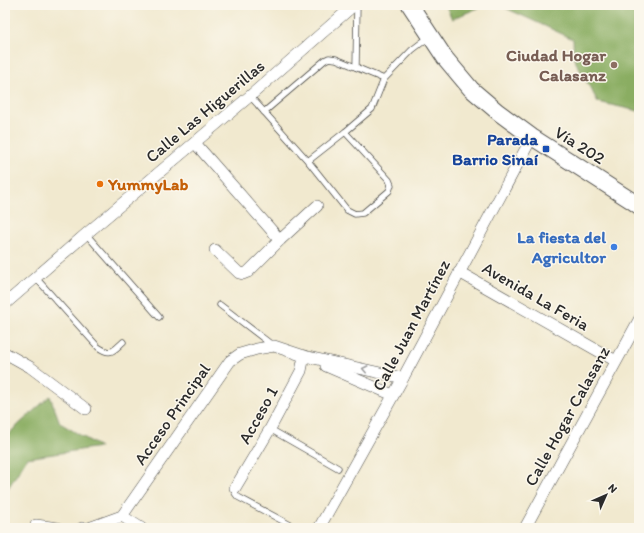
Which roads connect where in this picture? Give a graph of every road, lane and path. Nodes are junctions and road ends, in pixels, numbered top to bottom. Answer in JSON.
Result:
{"nodes":[{"id":1,"x":355,"y":5,"type":"edge"},
{"id":2,"x":410,"y":5,"type":"edge"},
{"id":3,"x":430,"y":36,"type":"junction"},
{"id":4,"x":356,"y":67,"type":"junction"},
{"id":5,"x":384,"y":79,"type":"junction"},
{"id":6,"x":250,"y":96,"type":"junction"},
{"id":7,"x":264,"y":112,"type":"junction"},
{"id":8,"x":345,"y":132,"type":"junction"},
{"id":9,"x":532,"y":137,"type":"junction"},
{"id":10,"x":194,"y":143,"type":"junction"},
{"id":11,"x":308,"y":161,"type":"junction"},
{"id":12,"x":317,"y":206,"type":"dead end"},
{"id":13,"x":639,"y":206,"type":"edge"},
{"id":14,"x":86,"y":234,"type":"junction"},
{"id":15,"x":280,"y":240,"type":"junction"},
{"id":16,"x":215,"y":250,"type":"dead end"},
{"id":17,"x":459,"y":272,"type":"junction"},
{"id":18,"x":36,"y":278,"type":"junction"},
{"id":19,"x":5,"y":304,"type":"edge"},
{"id":20,"x":220,"y":305,"type":"dead end"},
{"id":21,"x":159,"y":316,"type":"dead end"},
{"id":22,"x":639,"y":320,"type":"edge"},
{"id":23,"x":124,"y":342,"type":"dead end"},
{"id":24,"x":274,"y":346,"type":"junction"},
{"id":25,"x":5,"y":353,"type":"edge"},
{"id":26,"x":304,"y":356,"type":"junction"},
{"id":27,"x":616,"y":361,"type":"junction"},
{"id":28,"x":403,"y":378,"type":"junction"},
{"id":29,"x":393,"y":395,"type":"junction"},
{"id":30,"x":86,"y":409,"type":"dead end"},
{"id":31,"x":270,"y":429,"type":"junction"},
{"id":32,"x":338,"y":468,"type":"dead end"},
{"id":33,"x":235,"y":488,"type":"joint"},
{"id":34,"x":122,"y":516,"type":"junction"},
{"id":35,"x":36,"y":525,"type":"dead end"},
{"id":36,"x":58,"y":528,"type":"edge"},
{"id":37,"x":82,"y":528,"type":"edge"},
{"id":38,"x":121,"y":528,"type":"edge"},
{"id":39,"x":141,"y":528,"type":"edge"},
{"id":40,"x":296,"y":528,"type":"edge"},
{"id":41,"x":319,"y":528,"type":"edge"},
{"id":42,"x":525,"y":528,"type":"edge"}],
"edges":[{"from":1,"to":4,"type":"lane"},
{"from":1,"to":6,"type":"street","name":"Calle Las Higuerillas"},
{"from":2,"to":3,"type":"main road","name":"Vía 202"},
{"from":3,"to":5,"type":"lane"},
{"from":3,"to":9,"type":"main road","name":"Vía 202"},
{"from":4,"to":5,"type":"lane"},
{"from":4,"to":7,"type":"lane"},
{"from":5,"to":8,"type":"lane"},
{"from":6,"to":7,"type":"lane"},
{"from":6,"to":10,"type":"street","name":"Calle Las Higuerillas"},
{"from":7,"to":11,"type":"lane"},
{"from":8,"to":11,"type":"lane"},
{"from":8,"to":11,"type":"lane"},
{"from":9,"to":13,"type":"main road","name":"Vía 202"},
{"from":9,"to":17,"type":"street","name":"Calle Juan Martínez"},
{"from":10,"to":14,"type":"street","name":"Calle Las Higuerillas"},
{"from":10,"to":15,"type":"street"},
{"from":12,"to":15,"type":"street"},
{"from":14,"to":18,"type":"street","name":"Calle Las Higuerillas"},
{"from":14,"to":21,"type":"lane"},
{"from":15,"to":16,"type":"street"},
{"from":17,"to":27,"type":"street","name":"Avenida La Feria"},
{"from":17,"to":28,"type":"street","name":"Calle Juan Martínez"},
{"from":18,"to":19,"type":"street","name":"Calle Las Higuerillas"},
{"from":18,"to":23,"type":"lane"},
{"from":20,"to":24,"type":"lane"},
{"from":22,"to":27,"type":"street","name":"Calle Hogar Calasanz"},
{"from":24,"to":26,"type":"street","name":"Acceso Principal"},
{"from":24,"to":34,"type":"street","name":"Acceso Principal"},
{"from":25,"to":30,"type":"street"},
{"from":28,"to":26,"type":"street","name":"Acceso Principal","one_way":true},
{"from":26,"to":29,"type":"street","name":"Acceso Principal"},
{"from":26,"to":31,"type":"street","name":"Acceso 1"},
{"from":27,"to":42,"type":"street","name":"Calle Hogar Calasanz"},
{"from":28,"to":29,"type":"street","name":"Calle Juan Martínez"},
{"from":29,"to":41,"type":"street","name":"Calle Juan Martínez"},
{"from":31,"to":32,"type":"lane"},
{"from":31,"to":33,"type":"street","name":"Acceso 1"},
{"from":33,"to":40,"type":"lane"},
{"from":34,"to":37,"type":"street"},
{"from":34,"to":38,"type":"street"},
{"from":34,"to":39,"type":"street"},
{"from":35,"to":36,"type":"street"}]}
